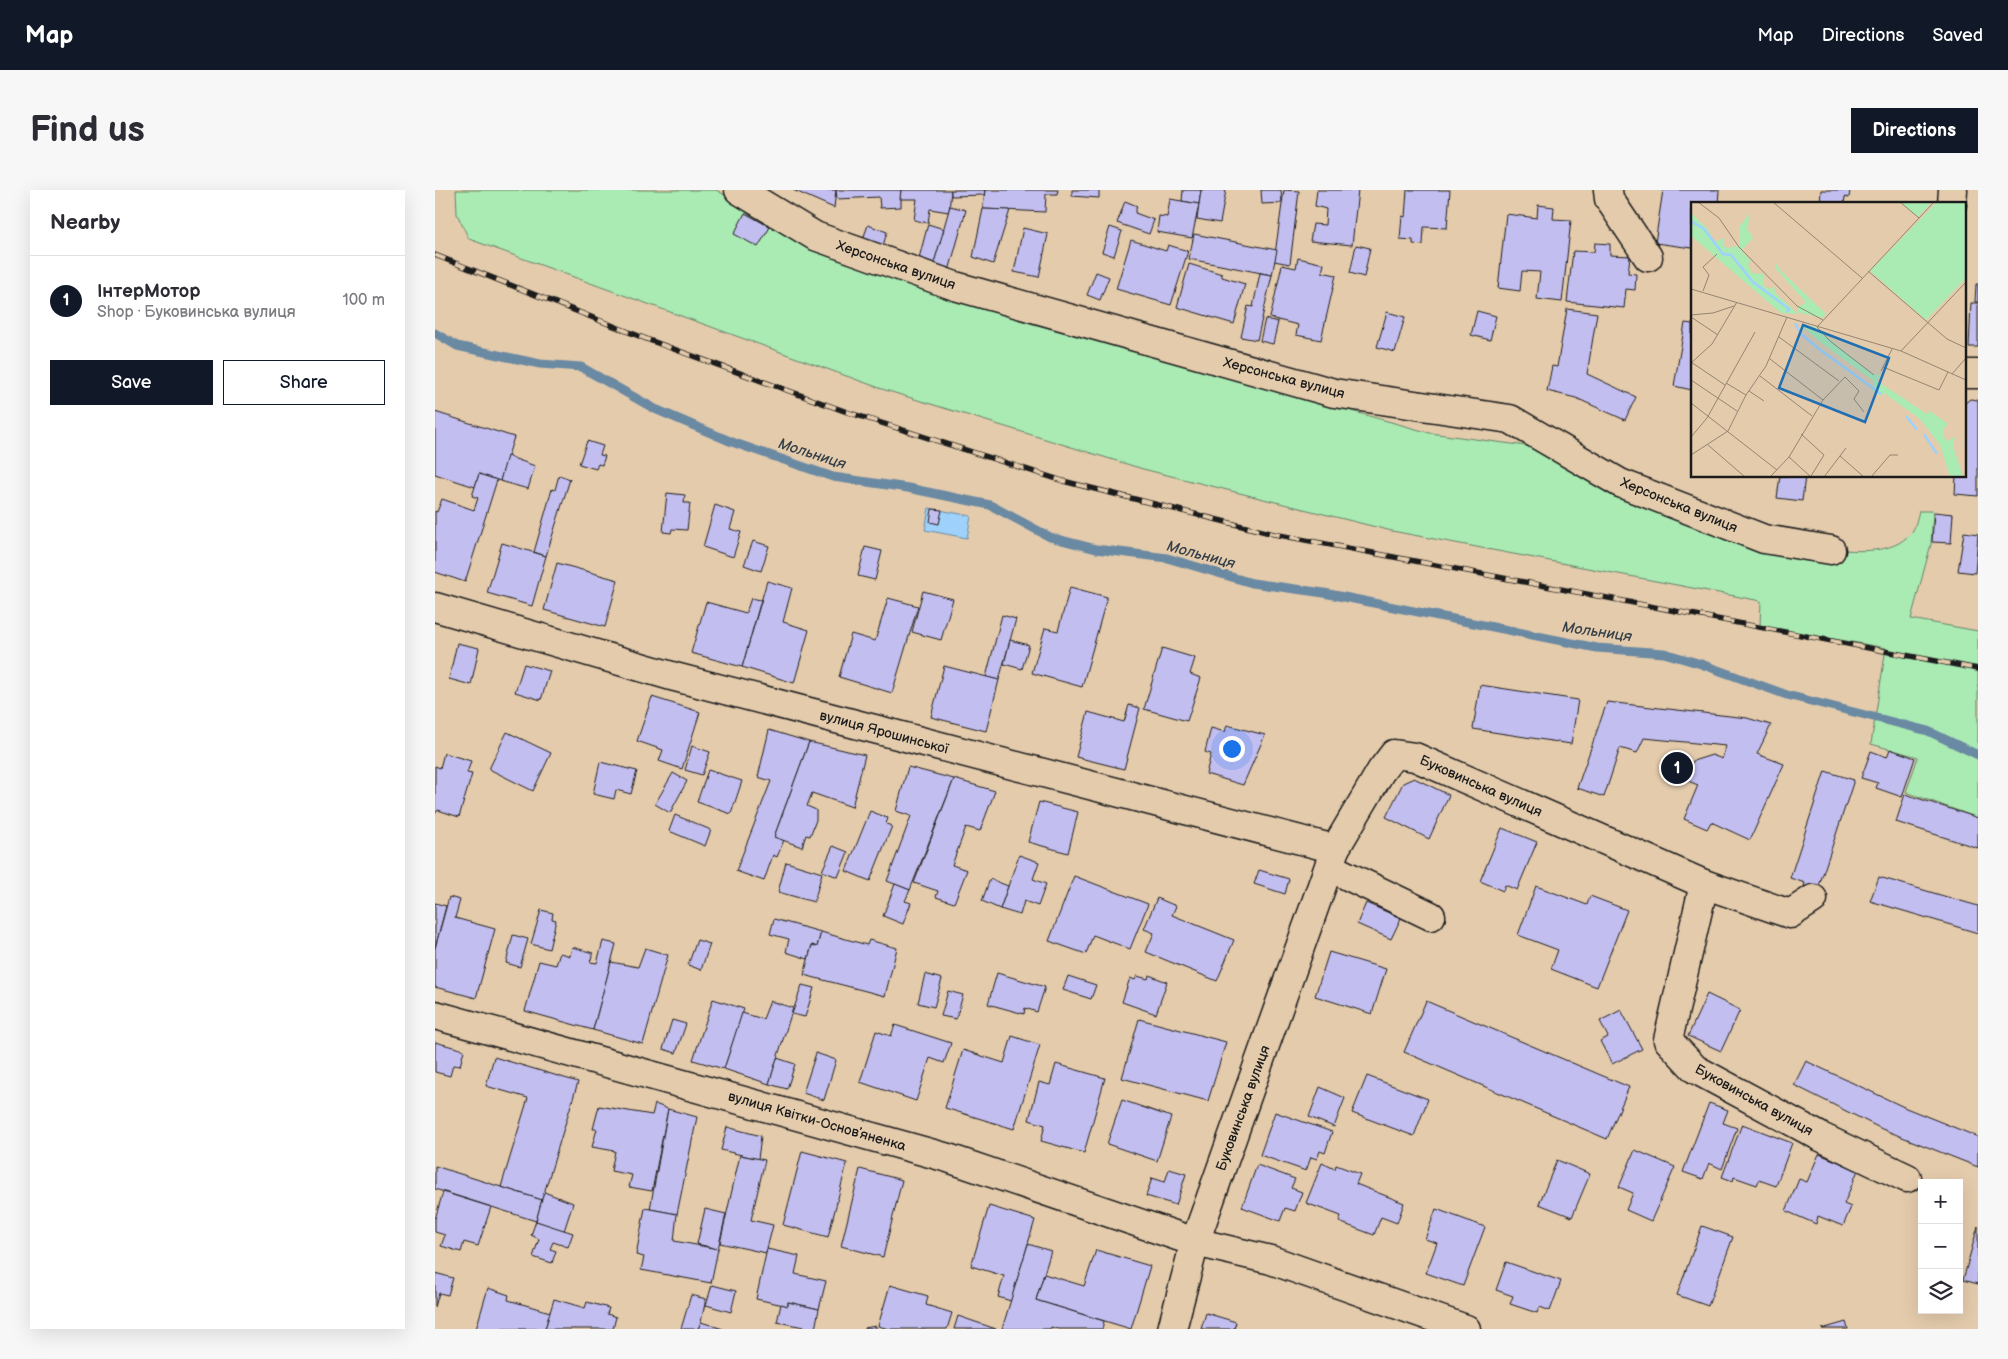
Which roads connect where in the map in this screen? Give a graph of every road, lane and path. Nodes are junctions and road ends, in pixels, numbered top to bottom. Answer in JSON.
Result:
{"nodes":[{"id":1,"x":739,"y":190,"type":"edge"},
{"id":2,"x":1607,"y":190,"type":"edge"},
{"id":3,"x":1649,"y":257,"type":"dead end"},
{"id":4,"x":1965,"y":374,"type":"edge"},
{"id":5,"x":1978,"y":374,"type":"edge"},
{"id":6,"x":1831,"y":550,"type":"dead end"},
{"id":7,"x":435,"y":607,"type":"edge"},
{"id":8,"x":1332,"y":858,"type":"junction"},
{"id":9,"x":1704,"y":884,"type":"junction"},
{"id":10,"x":1813,"y":899,"type":"dead end"},
{"id":11,"x":1431,"y":916,"type":"dead end"},
{"id":12,"x":435,"y":1015,"type":"edge"},
{"id":13,"x":1907,"y":1178,"type":"dead end"},
{"id":14,"x":1195,"y":1242,"type":"junction"},
{"id":15,"x":1172,"y":1329,"type":"edge"},
{"id":16,"x":1466,"y":1329,"type":"edge"}],
"edges":[{"from":1,"to":6,"type":"street","name":"Херсонська вулиця"},
{"from":2,"to":3,"type":"street"},
{"from":4,"to":5,"type":"street"},
{"from":7,"to":8,"type":"street","name":"вулиця Ярошинської"},
{"from":8,"to":9,"type":"street","name":"Буковинська вулиця"},
{"from":8,"to":11,"type":"street","name":"вулиця Ярошинської"},
{"from":8,"to":14,"type":"street","name":"Буковинська вулиця"},
{"from":9,"to":10,"type":"street"},
{"from":9,"to":13,"type":"street","name":"Буковинська вулиця"},
{"from":12,"to":14,"type":"street","name":"вулиця Квітки-Основʼяненка"},
{"from":14,"to":15,"type":"street","name":"Буковинська вулиця"},
{"from":14,"to":16,"type":"street","name":"вулиця Квітки-Основʼяненка"}]}
